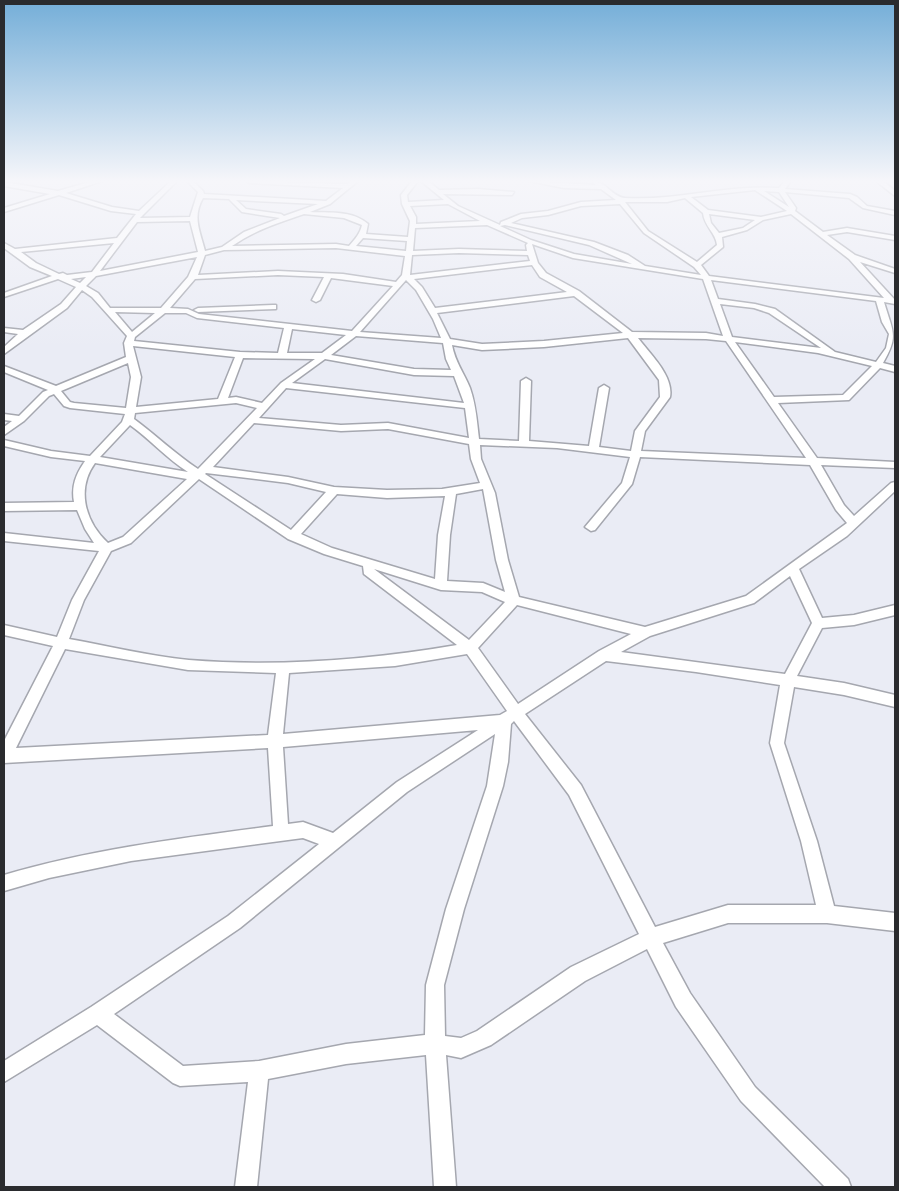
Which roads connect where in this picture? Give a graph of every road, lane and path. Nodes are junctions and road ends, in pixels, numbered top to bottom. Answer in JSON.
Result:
{"nodes":[{"id":1,"x":362,"y":236,"type":"edge"},
{"id":2,"x":717,"y":236,"type":"edge"},
{"id":3,"x":124,"y":237,"type":"edge"},
{"id":4,"x":197,"y":237,"type":"edge"},
{"id":5,"x":241,"y":237,"type":"edge"},
{"id":6,"x":371,"y":237,"type":"edge"},
{"id":7,"x":521,"y":237,"type":"edge"},
{"id":8,"x":561,"y":237,"type":"edge"},
{"id":9,"x":653,"y":237,"type":"edge"},
{"id":10,"x":824,"y":237,"type":"edge"},
{"id":11,"x":411,"y":239,"type":"joint"},
{"id":12,"x":121,"y":240,"type":"junction"},
{"id":13,"x":529,"y":241,"type":"junction"},
{"id":14,"x":4,"y":245,"type":"edge"},
{"id":15,"x":224,"y":248,"type":"junction"},
{"id":16,"x":351,"y":248,"type":"junction"},
{"id":17,"x":15,"y":251,"type":"junction"},
{"id":18,"x":530,"y":253,"type":"junction"},
{"id":19,"x":202,"y":254,"type":"junction"},
{"id":20,"x":410,"y":254,"type":"junction"},
{"id":21,"x":852,"y":257,"type":"junction"},
{"id":22,"x":104,"y":259,"type":"junction"},
{"id":23,"x":534,"y":263,"type":"junction"},
{"id":24,"x":33,"y":265,"type":"junction"},
{"id":25,"x":697,"y":265,"type":"junction"},
{"id":26,"x":645,"y":268,"type":"junction"},
{"id":27,"x":895,"y":271,"type":"edge"},
{"id":28,"x":95,"y":273,"type":"junction"},
{"id":29,"x":329,"y":275,"type":"junction"},
{"id":30,"x":407,"y":276,"type":"junction"},
{"id":31,"x":62,"y":277,"type":"junction"},
{"id":32,"x":192,"y":277,"type":"junction"},
{"id":33,"x":706,"y":277,"type":"junction"},
{"id":34,"x":397,"y":284,"type":"junction"},
{"id":35,"x":81,"y":286,"type":"junction"},
{"id":36,"x":11,"y":293,"type":"edge"},
{"id":37,"x":576,"y":294,"type":"junction"},
{"id":38,"x":879,"y":299,"type":"junction"},
{"id":39,"x":316,"y":300,"type":"dead end"},
{"id":40,"x":715,"y":301,"type":"junction"},
{"id":41,"x":893,"y":301,"type":"edge"},
{"id":42,"x":4,"y":302,"type":"edge"},
{"id":43,"x":273,"y":307,"type":"dead end"},
{"id":44,"x":234,"y":308,"type":"junction"},
{"id":45,"x":108,"y":310,"type":"junction"},
{"id":46,"x":188,"y":311,"type":"junction"},
{"id":47,"x":433,"y":311,"type":"junction"},
{"id":48,"x":160,"y":312,"type":"junction"},
{"id":49,"x":230,"y":319,"type":"junction"},
{"id":50,"x":289,"y":325,"type":"junction"},
{"id":51,"x":4,"y":330,"type":"edge"},
{"id":52,"x":26,"y":333,"type":"junction"},
{"id":53,"x":355,"y":334,"type":"junction"},
{"id":54,"x":631,"y":335,"type":"junction"},
{"id":55,"x":894,"y":336,"type":"edge"},
{"id":56,"x":728,"y":338,"type":"junction"},
{"id":57,"x":129,"y":339,"type":"junction"},
{"id":58,"x":447,"y":341,"type":"junction"},
{"id":59,"x":4,"y":351,"type":"edge"},
{"id":60,"x":240,"y":354,"type":"junction"},
{"id":61,"x":835,"y":354,"type":"junction"},
{"id":62,"x":282,"y":356,"type":"junction"},
{"id":63,"x":323,"y":356,"type":"junction"},
{"id":64,"x":130,"y":358,"type":"junction"},
{"id":65,"x":878,"y":365,"type":"junction"},
{"id":66,"x":4,"y":369,"type":"edge"},
{"id":67,"x":895,"y":369,"type":"edge"},
{"id":68,"x":457,"y":373,"type":"junction"},
{"id":69,"x":526,"y":381,"type":"dead end"},
{"id":70,"x":284,"y":385,"type":"junction"},
{"id":71,"x":604,"y":388,"type":"dead end"},
{"id":72,"x":55,"y":389,"type":"junction"},
{"id":73,"x":771,"y":400,"type":"junction"},
{"id":74,"x":222,"y":402,"type":"junction"},
{"id":75,"x":470,"y":406,"type":"junction"},
{"id":76,"x":265,"y":407,"type":"junction"},
{"id":77,"x":129,"y":416,"type":"junction"},
{"id":78,"x":4,"y":417,"type":"edge"},
{"id":79,"x":21,"y":420,"type":"junction"},
{"id":80,"x":250,"y":420,"type":"junction"},
{"id":81,"x":4,"y":432,"type":"edge"},
{"id":82,"x":473,"y":442,"type":"junction"},
{"id":83,"x":4,"y":443,"type":"edge"},
{"id":84,"x":524,"y":443,"type":"junction"},
{"id":85,"x":594,"y":448,"type":"junction"},
{"id":86,"x":634,"y":454,"type":"junction"},
{"id":87,"x":92,"y":459,"type":"junction"},
{"id":88,"x":814,"y":462,"type":"junction"},
{"id":89,"x":895,"y":465,"type":"edge"},
{"id":90,"x":198,"y":473,"type":"junction"},
{"id":91,"x":895,"y":485,"type":"edge"},
{"id":92,"x":488,"y":486,"type":"junction"},
{"id":93,"x":334,"y":490,"type":"junction"},
{"id":94,"x":451,"y":492,"type":"junction"},
{"id":95,"x":80,"y":506,"type":"junction"},
{"id":96,"x":4,"y":507,"type":"edge"},
{"id":97,"x":854,"y":523,"type":"junction"},
{"id":98,"x":590,"y":527,"type":"dead end"},
{"id":99,"x":292,"y":536,"type":"junction"},
{"id":100,"x":4,"y":537,"type":"edge"},
{"id":101,"x":107,"y":548,"type":"junction"},
{"id":102,"x":369,"y":565,"type":"junction"},
{"id":103,"x":793,"y":569,"type":"junction"},
{"id":104,"x":441,"y":585,"type":"junction"},
{"id":105,"x":514,"y":600,"type":"junction"},
{"id":106,"x":895,"y":610,"type":"edge"},
{"id":107,"x":818,"y":623,"type":"junction"},
{"id":108,"x":4,"y":630,"type":"edge"},
{"id":109,"x":645,"y":632,"type":"junction"},
{"id":110,"x":61,"y":643,"type":"junction"},
{"id":111,"x":470,"y":648,"type":"junction"},
{"id":112,"x":604,"y":655,"type":"junction"},
{"id":113,"x":283,"y":668,"type":"junction"},
{"id":114,"x":788,"y":681,"type":"junction"},
{"id":115,"x":895,"y":701,"type":"edge"},
{"id":116,"x":510,"y":717,"type":"junction"},
{"id":117,"x":8,"y":739,"type":"edge"},
{"id":118,"x":275,"y":741,"type":"junction"},
{"id":119,"x":4,"y":756,"type":"edge"},
{"id":120,"x":281,"y":833,"type":"junction"},
{"id":121,"x":334,"y":840,"type":"junction"},
{"id":122,"x":4,"y":883,"type":"edge"},
{"id":123,"x":827,"y":914,"type":"junction"},
{"id":124,"x":895,"y":922,"type":"edge"},
{"id":125,"x":650,"y":938,"type":"junction"},
{"id":126,"x":98,"y":1014,"type":"junction"},
{"id":127,"x":435,"y":1044,"type":"junction"},
{"id":128,"x":259,"y":1071,"type":"junction"},
{"id":129,"x":4,"y":1072,"type":"edge"},
{"id":130,"x":246,"y":1187,"type":"edge"},
{"id":131,"x":445,"y":1187,"type":"edge"},
{"id":132,"x":840,"y":1187,"type":"edge"}],
"edges":[{"from":1,"to":16,"type":"street"},
{"from":2,"to":25,"type":"street"},
{"from":3,"to":12,"type":"street"},
{"from":4,"to":19,"type":"street"},
{"from":5,"to":15,"type":"street"},
{"from":6,"to":11,"type":"street"},
{"from":7,"to":13,"type":"street"},
{"from":8,"to":26,"type":"street"},
{"from":9,"to":25,"type":"street"},
{"from":10,"to":21,"type":"street"},
{"from":11,"to":20,"type":"street"},
{"from":12,"to":17,"type":"street"},
{"from":12,"to":22,"type":"street"},
{"from":13,"to":18,"type":"street"},
{"from":13,"to":26,"type":"street"},
{"from":14,"to":17,"type":"street"},
{"from":15,"to":16,"type":"street"},
{"from":15,"to":19,"type":"street"},
{"from":16,"to":20,"type":"street"},
{"from":17,"to":24,"type":"street"},
{"from":18,"to":20,"type":"street"},
{"from":18,"to":23,"type":"street"},
{"from":19,"to":28,"type":"street"},
{"from":19,"to":32,"type":"street"},
{"from":20,"to":30,"type":"street"},
{"from":21,"to":27,"type":"street"},
{"from":21,"to":41,"type":"street"},
{"from":22,"to":28,"type":"street"},
{"from":22,"to":31,"type":"street"},
{"from":23,"to":30,"type":"street"},
{"from":23,"to":37,"type":"street"},
{"from":24,"to":31,"type":"street"},
{"from":24,"to":36,"type":"street"},
{"from":25,"to":33,"type":"street"},
{"from":26,"to":33,"type":"street"},
{"from":28,"to":31,"type":"street"},
{"from":28,"to":35,"type":"street"},
{"from":29,"to":32,"type":"street"},
{"from":29,"to":34,"type":"street"},
{"from":29,"to":39,"type":"street"},
{"from":30,"to":34,"type":"street"},
{"from":30,"to":47,"type":"street"},
{"from":31,"to":35,"type":"street"},
{"from":31,"to":36,"type":"street"},
{"from":32,"to":48,"type":"street"},
{"from":33,"to":38,"type":"street"},
{"from":33,"to":40,"type":"street"},
{"from":34,"to":53,"type":"street"},
{"from":35,"to":45,"type":"street"},
{"from":35,"to":52,"type":"street"},
{"from":36,"to":42,"type":"street"},
{"from":37,"to":47,"type":"street"},
{"from":37,"to":54,"type":"street"},
{"from":38,"to":41,"type":"street"},
{"from":38,"to":55,"type":"street"},
{"from":40,"to":56,"type":"street"},
{"from":40,"to":61,"type":"street"},
{"from":43,"to":44,"type":"street"},
{"from":44,"to":46,"type":"street"},
{"from":44,"to":49,"type":"street"},
{"from":45,"to":48,"type":"street"},
{"from":45,"to":57,"type":"street"},
{"from":46,"to":48,"type":"street"},
{"from":46,"to":49,"type":"street"},
{"from":47,"to":58,"type":"street"},
{"from":48,"to":57,"type":"street"},
{"from":49,"to":50,"type":"street"},
{"from":50,"to":53,"type":"street"},
{"from":50,"to":62,"type":"street"},
{"from":51,"to":52,"type":"street"},
{"from":52,"to":59,"type":"street"},
{"from":53,"to":58,"type":"street"},
{"from":53,"to":63,"type":"street"},
{"from":54,"to":56,"type":"street"},
{"from":54,"to":58,"type":"street"},
{"from":54,"to":86,"type":"street"},
{"from":55,"to":65,"type":"street"},
{"from":56,"to":61,"type":"street"},
{"from":56,"to":73,"type":"street"},
{"from":57,"to":60,"type":"street"},
{"from":57,"to":64,"type":"street"},
{"from":58,"to":68,"type":"street"},
{"from":60,"to":62,"type":"street"},
{"from":60,"to":74,"type":"street"},
{"from":61,"to":65,"type":"street"},
{"from":62,"to":63,"type":"street"},
{"from":63,"to":68,"type":"street"},
{"from":63,"to":70,"type":"street"},
{"from":64,"to":72,"type":"street"},
{"from":64,"to":77,"type":"street"},
{"from":65,"to":67,"type":"street"},
{"from":65,"to":73,"type":"street"},
{"from":66,"to":72,"type":"street"},
{"from":68,"to":75,"type":"street"},
{"from":69,"to":84,"type":"street"},
{"from":70,"to":75,"type":"street"},
{"from":70,"to":76,"type":"street"},
{"from":71,"to":85,"type":"street"},
{"from":72,"to":77,"type":"street"},
{"from":72,"to":79,"type":"street"},
{"from":73,"to":88,"type":"street"},
{"from":74,"to":76,"type":"street"},
{"from":74,"to":77,"type":"street"},
{"from":75,"to":82,"type":"street"},
{"from":76,"to":80,"type":"street"},
{"from":77,"to":87,"type":"street"},
{"from":77,"to":90,"type":"street"},
{"from":78,"to":79,"type":"street"},
{"from":79,"to":81,"type":"street"},
{"from":80,"to":82,"type":"street"},
{"from":80,"to":90,"type":"street"},
{"from":82,"to":84,"type":"street"},
{"from":82,"to":92,"type":"street"},
{"from":83,"to":87,"type":"street"},
{"from":84,"to":85,"type":"street"},
{"from":85,"to":86,"type":"street"},
{"from":86,"to":88,"type":"street"},
{"from":86,"to":98,"type":"street"},
{"from":87,"to":90,"type":"street"},
{"from":87,"to":95,"type":"street"},
{"from":88,"to":89,"type":"street"},
{"from":88,"to":97,"type":"street"},
{"from":90,"to":93,"type":"street"},
{"from":90,"to":99,"type":"street"},
{"from":90,"to":101,"type":"street"},
{"from":91,"to":97,"type":"street"},
{"from":92,"to":94,"type":"street"},
{"from":92,"to":105,"type":"street"},
{"from":93,"to":94,"type":"street"},
{"from":93,"to":99,"type":"street"},
{"from":94,"to":104,"type":"street"},
{"from":95,"to":96,"type":"street"},
{"from":95,"to":101,"type":"street"},
{"from":97,"to":103,"type":"street"},
{"from":99,"to":102,"type":"street"},
{"from":100,"to":101,"type":"street"},
{"from":101,"to":110,"type":"street"},
{"from":102,"to":104,"type":"street"},
{"from":102,"to":111,"type":"street"},
{"from":103,"to":107,"type":"street"},
{"from":103,"to":109,"type":"street"},
{"from":104,"to":105,"type":"street"},
{"from":105,"to":109,"type":"street"},
{"from":105,"to":111,"type":"street"},
{"from":106,"to":107,"type":"street"},
{"from":107,"to":114,"type":"street"},
{"from":108,"to":110,"type":"street"},
{"from":109,"to":112,"type":"street"},
{"from":110,"to":113,"type":"street"},
{"from":110,"to":117,"type":"street"},
{"from":111,"to":113,"type":"street"},
{"from":111,"to":116,"type":"street"},
{"from":112,"to":114,"type":"street"},
{"from":112,"to":116,"type":"street"},
{"from":113,"to":118,"type":"street"},
{"from":114,"to":115,"type":"street"},
{"from":114,"to":123,"type":"street"},
{"from":116,"to":118,"type":"street"},
{"from":116,"to":121,"type":"street"},
{"from":116,"to":125,"type":"street"},
{"from":116,"to":127,"type":"street"},
{"from":117,"to":119,"type":"street"},
{"from":118,"to":119,"type":"street"},
{"from":118,"to":120,"type":"street"},
{"from":120,"to":121,"type":"street"},
{"from":120,"to":122,"type":"street"},
{"from":121,"to":126,"type":"street"},
{"from":123,"to":124,"type":"street"},
{"from":123,"to":125,"type":"street"},
{"from":125,"to":127,"type":"street"},
{"from":125,"to":132,"type":"street"},
{"from":126,"to":128,"type":"street"},
{"from":126,"to":129,"type":"street"},
{"from":127,"to":128,"type":"street"},
{"from":127,"to":131,"type":"street"},
{"from":128,"to":130,"type":"street"}]}
